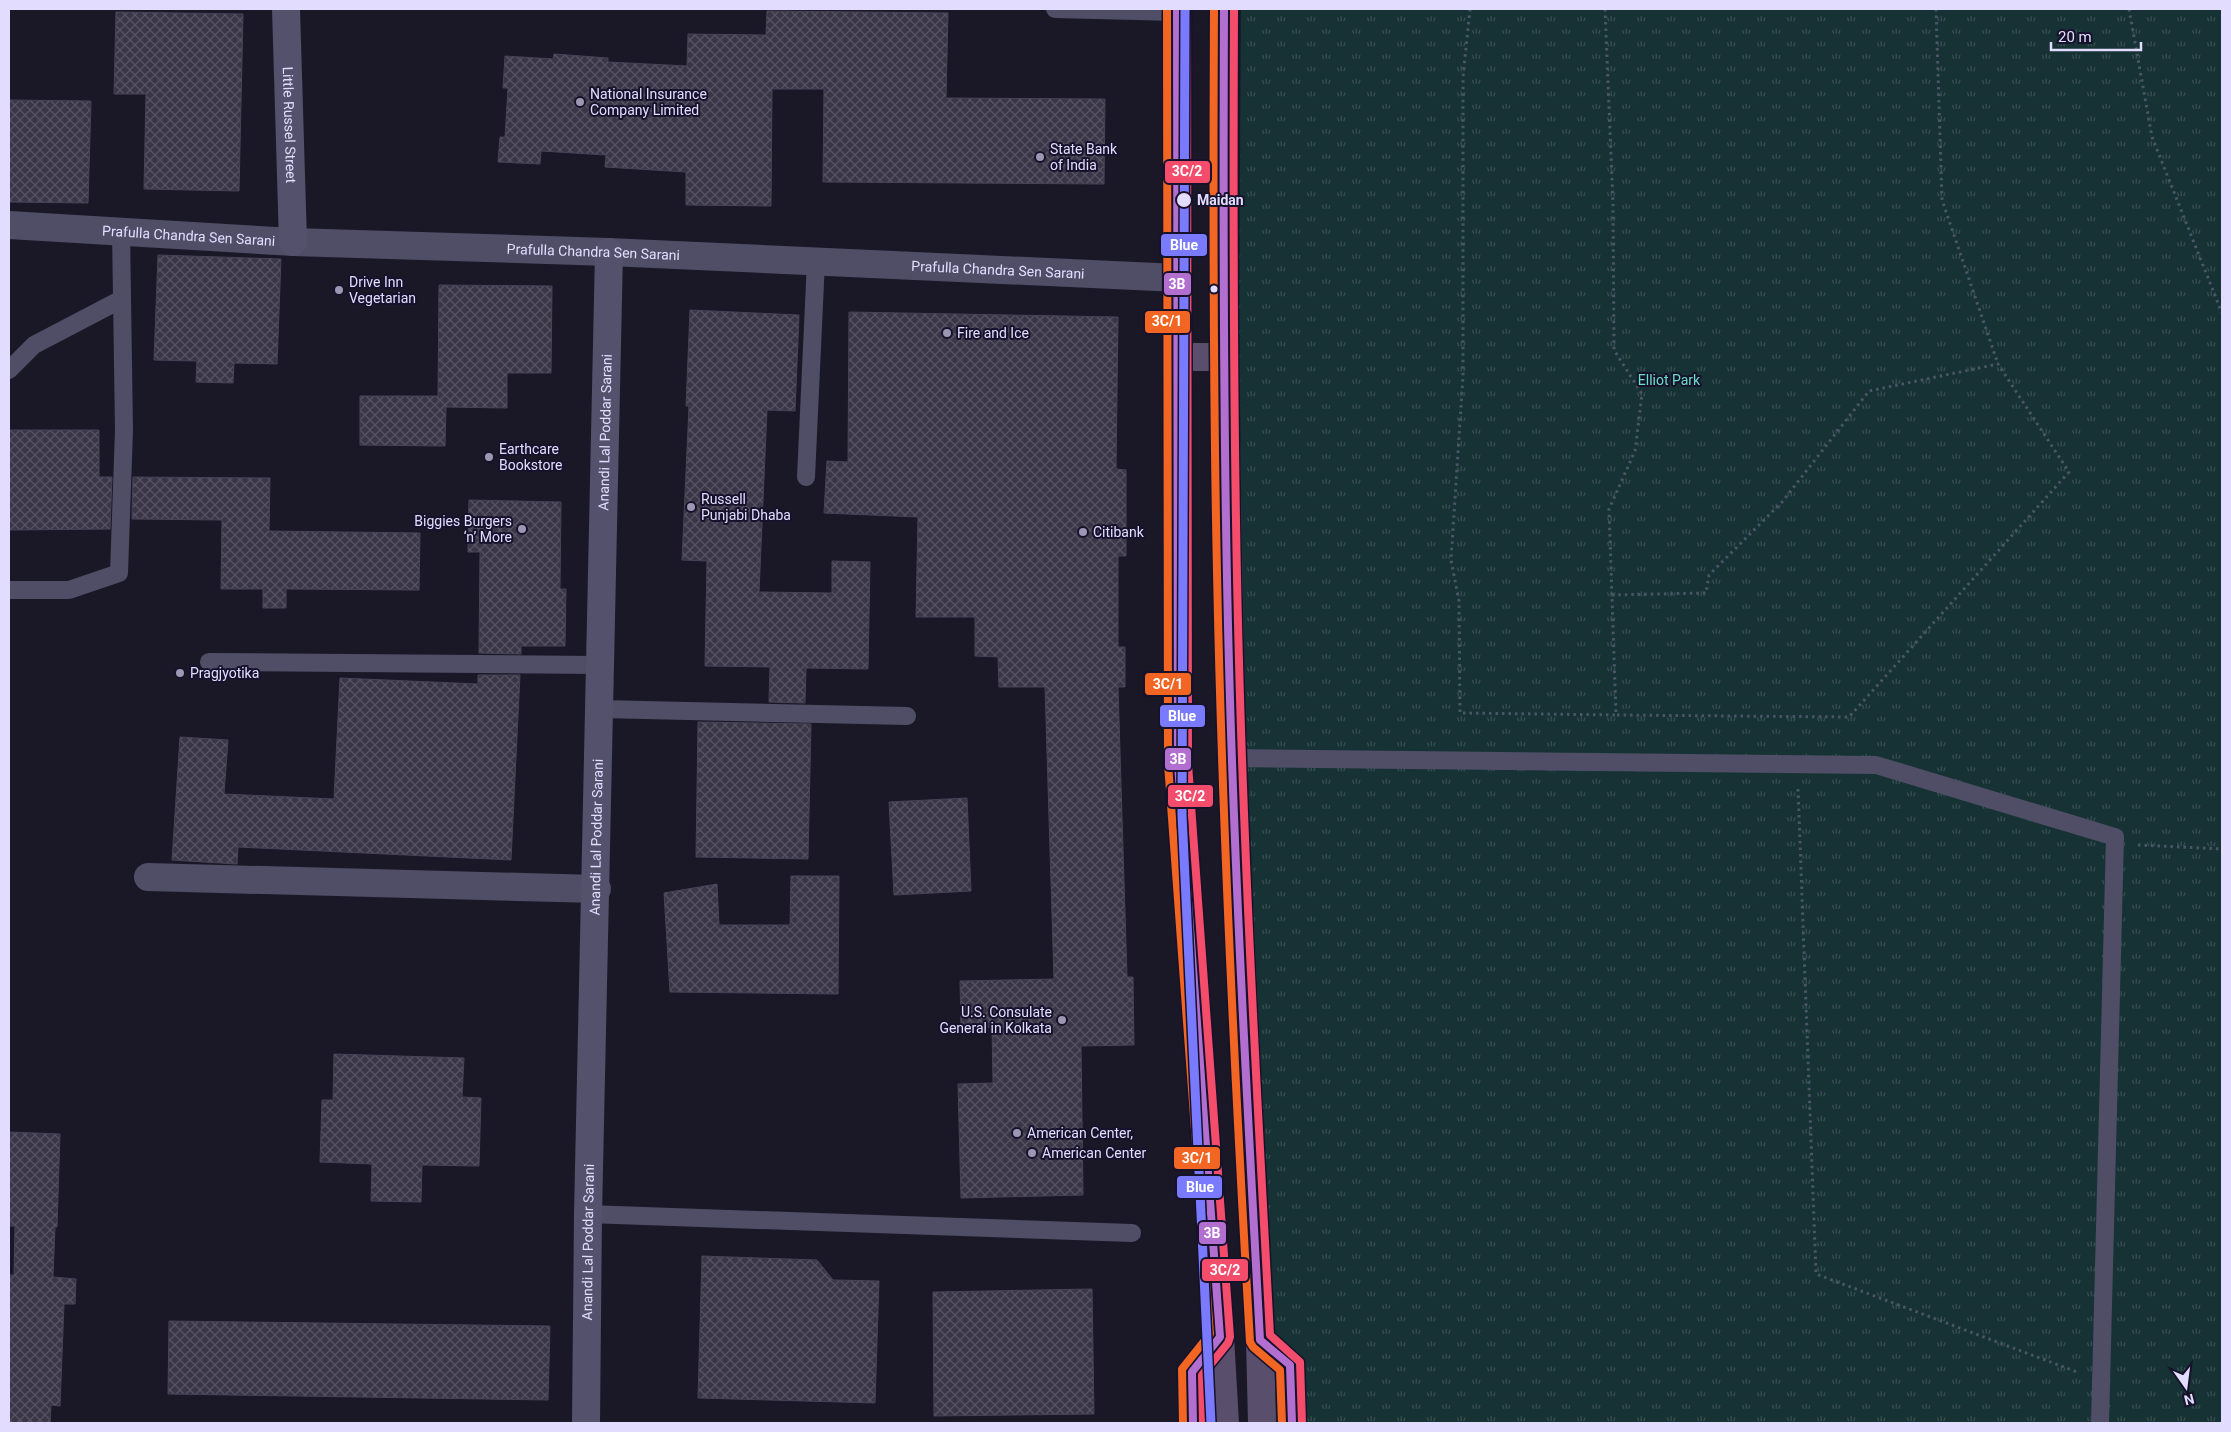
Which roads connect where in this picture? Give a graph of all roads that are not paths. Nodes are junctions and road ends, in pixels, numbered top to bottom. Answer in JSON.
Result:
{"nodes":[{"id":1,"x":286,"y":9,"type":"edge"},
{"id":2,"x":1055,"y":9,"type":"edge"},
{"id":3,"x":1224,"y":9,"type":"edge"},
{"id":4,"x":1177,"y":10,"type":"edge"},
{"id":5,"x":9,"y":225,"type":"edge"},
{"id":6,"x":121,"y":231,"type":"junction"},
{"id":7,"x":293,"y":242,"type":"junction"},
{"id":8,"x":609,"y":252,"type":"junction"},
{"id":9,"x":816,"y":261,"type":"junction"},
{"id":10,"x":1178,"y":278,"type":"junction"},
{"id":11,"x":122,"y":300,"type":"junction"},
{"id":12,"x":1178,"y":357,"type":"junction"},
{"id":13,"x":1224,"y":357,"type":"junction"},
{"id":14,"x":9,"y":370,"type":"edge"},
{"id":15,"x":806,"y":477,"type":"dead end"},
{"id":16,"x":9,"y":590,"type":"edge"},
{"id":17,"x":209,"y":662,"type":"dead end"},
{"id":18,"x":601,"y":665,"type":"junction"},
{"id":19,"x":601,"y":709,"type":"junction"},
{"id":20,"x":907,"y":716,"type":"dead end"},
{"id":21,"x":1232,"y":758,"type":"junction"},
{"id":22,"x":148,"y":876,"type":"dead end"},
{"id":23,"x":597,"y":889,"type":"junction"},
{"id":24,"x":588,"y":1214,"type":"junction"},
{"id":25,"x":1132,"y":1233,"type":"dead end"},
{"id":26,"x":1220,"y":1337,"type":"junction"},
{"id":27,"x":1260,"y":1340,"type":"junction"},
{"id":28,"x":586,"y":1423,"type":"edge"},
{"id":29,"x":1193,"y":1423,"type":"edge"},
{"id":30,"x":1224,"y":1423,"type":"edge"},
{"id":31,"x":1262,"y":1423,"type":"edge"},
{"id":32,"x":1292,"y":1423,"type":"edge"},
{"id":33,"x":2100,"y":1423,"type":"edge"}],
"edges":[{"from":1,"to":7,"type":"street","name":"Little Russel Street"},
{"from":2,"to":4,"type":"lane"},
{"from":3,"to":13,"type":"main road"},
{"from":4,"to":10,"type":"main road"},
{"from":5,"to":6,"type":"street","name":"Prafulla Chandra Sen Sarani"},
{"from":6,"to":7,"type":"street","name":"Prafulla Chandra Sen Sarani"},
{"from":6,"to":11,"type":"lane"},
{"from":7,"to":8,"type":"street","name":"Prafulla Chandra Sen Sarani"},
{"from":8,"to":9,"type":"street","name":"Prafulla Chandra Sen Sarani"},
{"from":8,"to":18,"type":"street","name":"Anandi Lal Poddar Sarani"},
{"from":9,"to":10,"type":"street","name":"Prafulla Chandra Sen Sarani"},
{"from":9,"to":15,"type":"lane"},
{"from":10,"to":12,"type":"main road"},
{"from":11,"to":14,"type":"lane"},
{"from":11,"to":16,"type":"lane"},
{"from":12,"to":13,"type":"main road"},
{"from":12,"to":26,"type":"main road"},
{"from":13,"to":21,"type":"main road"},
{"from":17,"to":18,"type":"lane"},
{"from":18,"to":19,"type":"street","name":"Anandi Lal Poddar Sarani"},
{"from":19,"to":20,"type":"lane"},
{"from":19,"to":23,"type":"street","name":"Anandi Lal Poddar Sarani"},
{"from":21,"to":27,"type":"main road"},
{"from":21,"to":33,"type":"lane"},
{"from":22,"to":23,"type":"street"},
{"from":23,"to":24,"type":"street","name":"Anandi Lal Poddar Sarani"},
{"from":24,"to":25,"type":"lane"},
{"from":24,"to":28,"type":"street","name":"Anandi Lal Poddar Sarani"},
{"from":26,"to":29,"type":"street"},
{"from":26,"to":30,"type":"main road"},
{"from":27,"to":31,"type":"main road"},
{"from":27,"to":32,"type":"street"}]}
